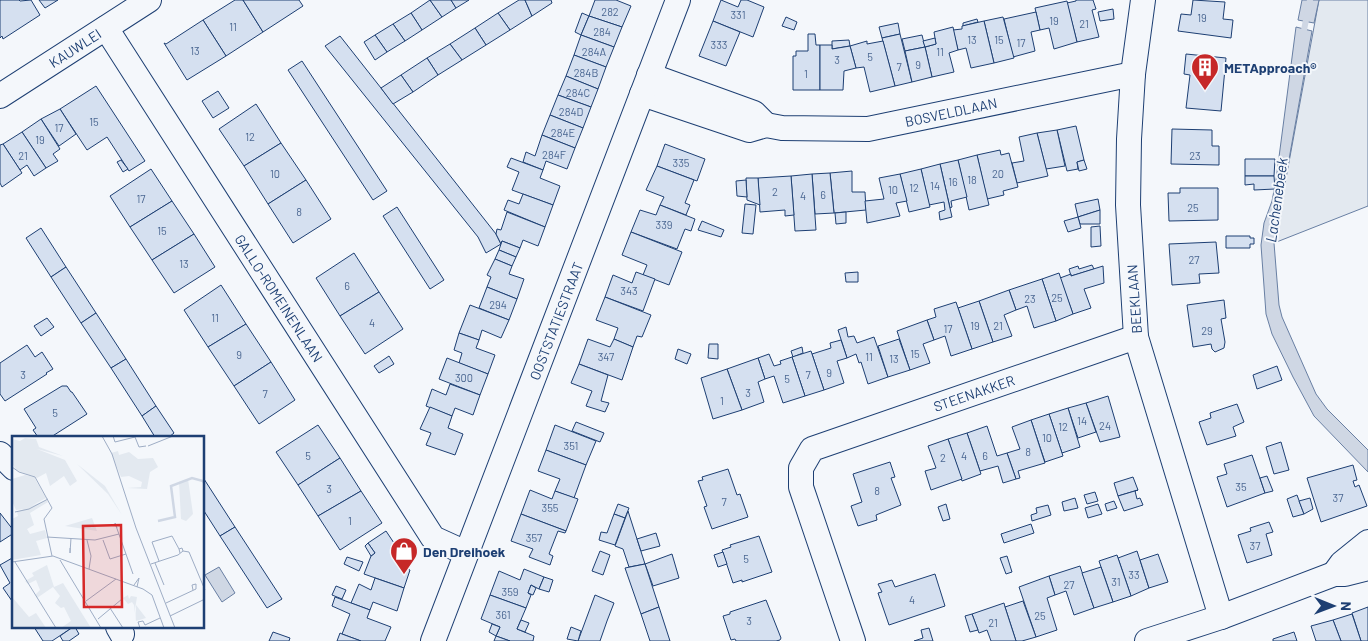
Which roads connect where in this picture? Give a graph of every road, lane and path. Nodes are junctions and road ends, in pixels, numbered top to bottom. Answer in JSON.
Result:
{"nodes":[{"id":1,"x":149,"y":0,"type":"edge"},
{"id":2,"x":678,"y":0,"type":"edge"},
{"id":3,"x":1143,"y":0,"type":"edge"},
{"id":4,"x":106,"y":28,"type":"junction"},
{"id":5,"x":1133,"y":74,"type":"junction"},
{"id":6,"x":646,"y":85,"type":"junction"},
{"id":7,"x":0,"y":96,"type":"edge"},
{"id":8,"x":1136,"y":337,"type":"junction"},
{"id":9,"x":0,"y":454,"type":"edge"},
{"id":10,"x":12,"y":466,"type":"edge"},
{"id":11,"x":1368,"y":542,"type":"edge"},
{"id":12,"x":466,"y":553,"type":"junction"},
{"id":13,"x":1368,"y":568,"type":"edge"},
{"id":14,"x":1334,"y":574,"type":"junction"},
{"id":15,"x":1221,"y":616,"type":"junction"},
{"id":16,"x":433,"y":641,"type":"edge"},
{"id":17,"x":853,"y":641,"type":"edge"},
{"id":18,"x":1147,"y":641,"type":"edge"}],
"edges":[{"from":1,"to":4,"type":"street","name":"KAUWLEI"},
{"from":2,"to":6,"type":"street","name":"OOSTSTATIESTRAAT"},
{"from":3,"to":5,"type":"street","name":"BEEKLAAN"},
{"from":4,"to":7,"type":"street","name":"KAUWLEI"},
{"from":4,"to":12,"type":"street","name":"GALLO-ROMEINENLAAN"},
{"from":5,"to":6,"type":"street","name":"BOSVELDLAAN"},
{"from":5,"to":8,"type":"street","name":"BEEKLAAN"},
{"from":6,"to":12,"type":"street","name":"OOSTSTATIESTRAAT"},
{"from":8,"to":15,"type":"street","name":"BEEKLAAN"},
{"from":8,"to":17,"type":"street","name":"STEENAKKER"},
{"from":9,"to":10,"type":"street"},
{"from":11,"to":14,"type":"street"},
{"from":12,"to":16,"type":"street","name":"OOSTSTATIESTRAAT"},
{"from":13,"to":14,"type":"street"},
{"from":14,"to":15,"type":"street"},
{"from":15,"to":18,"type":"street"}]}
